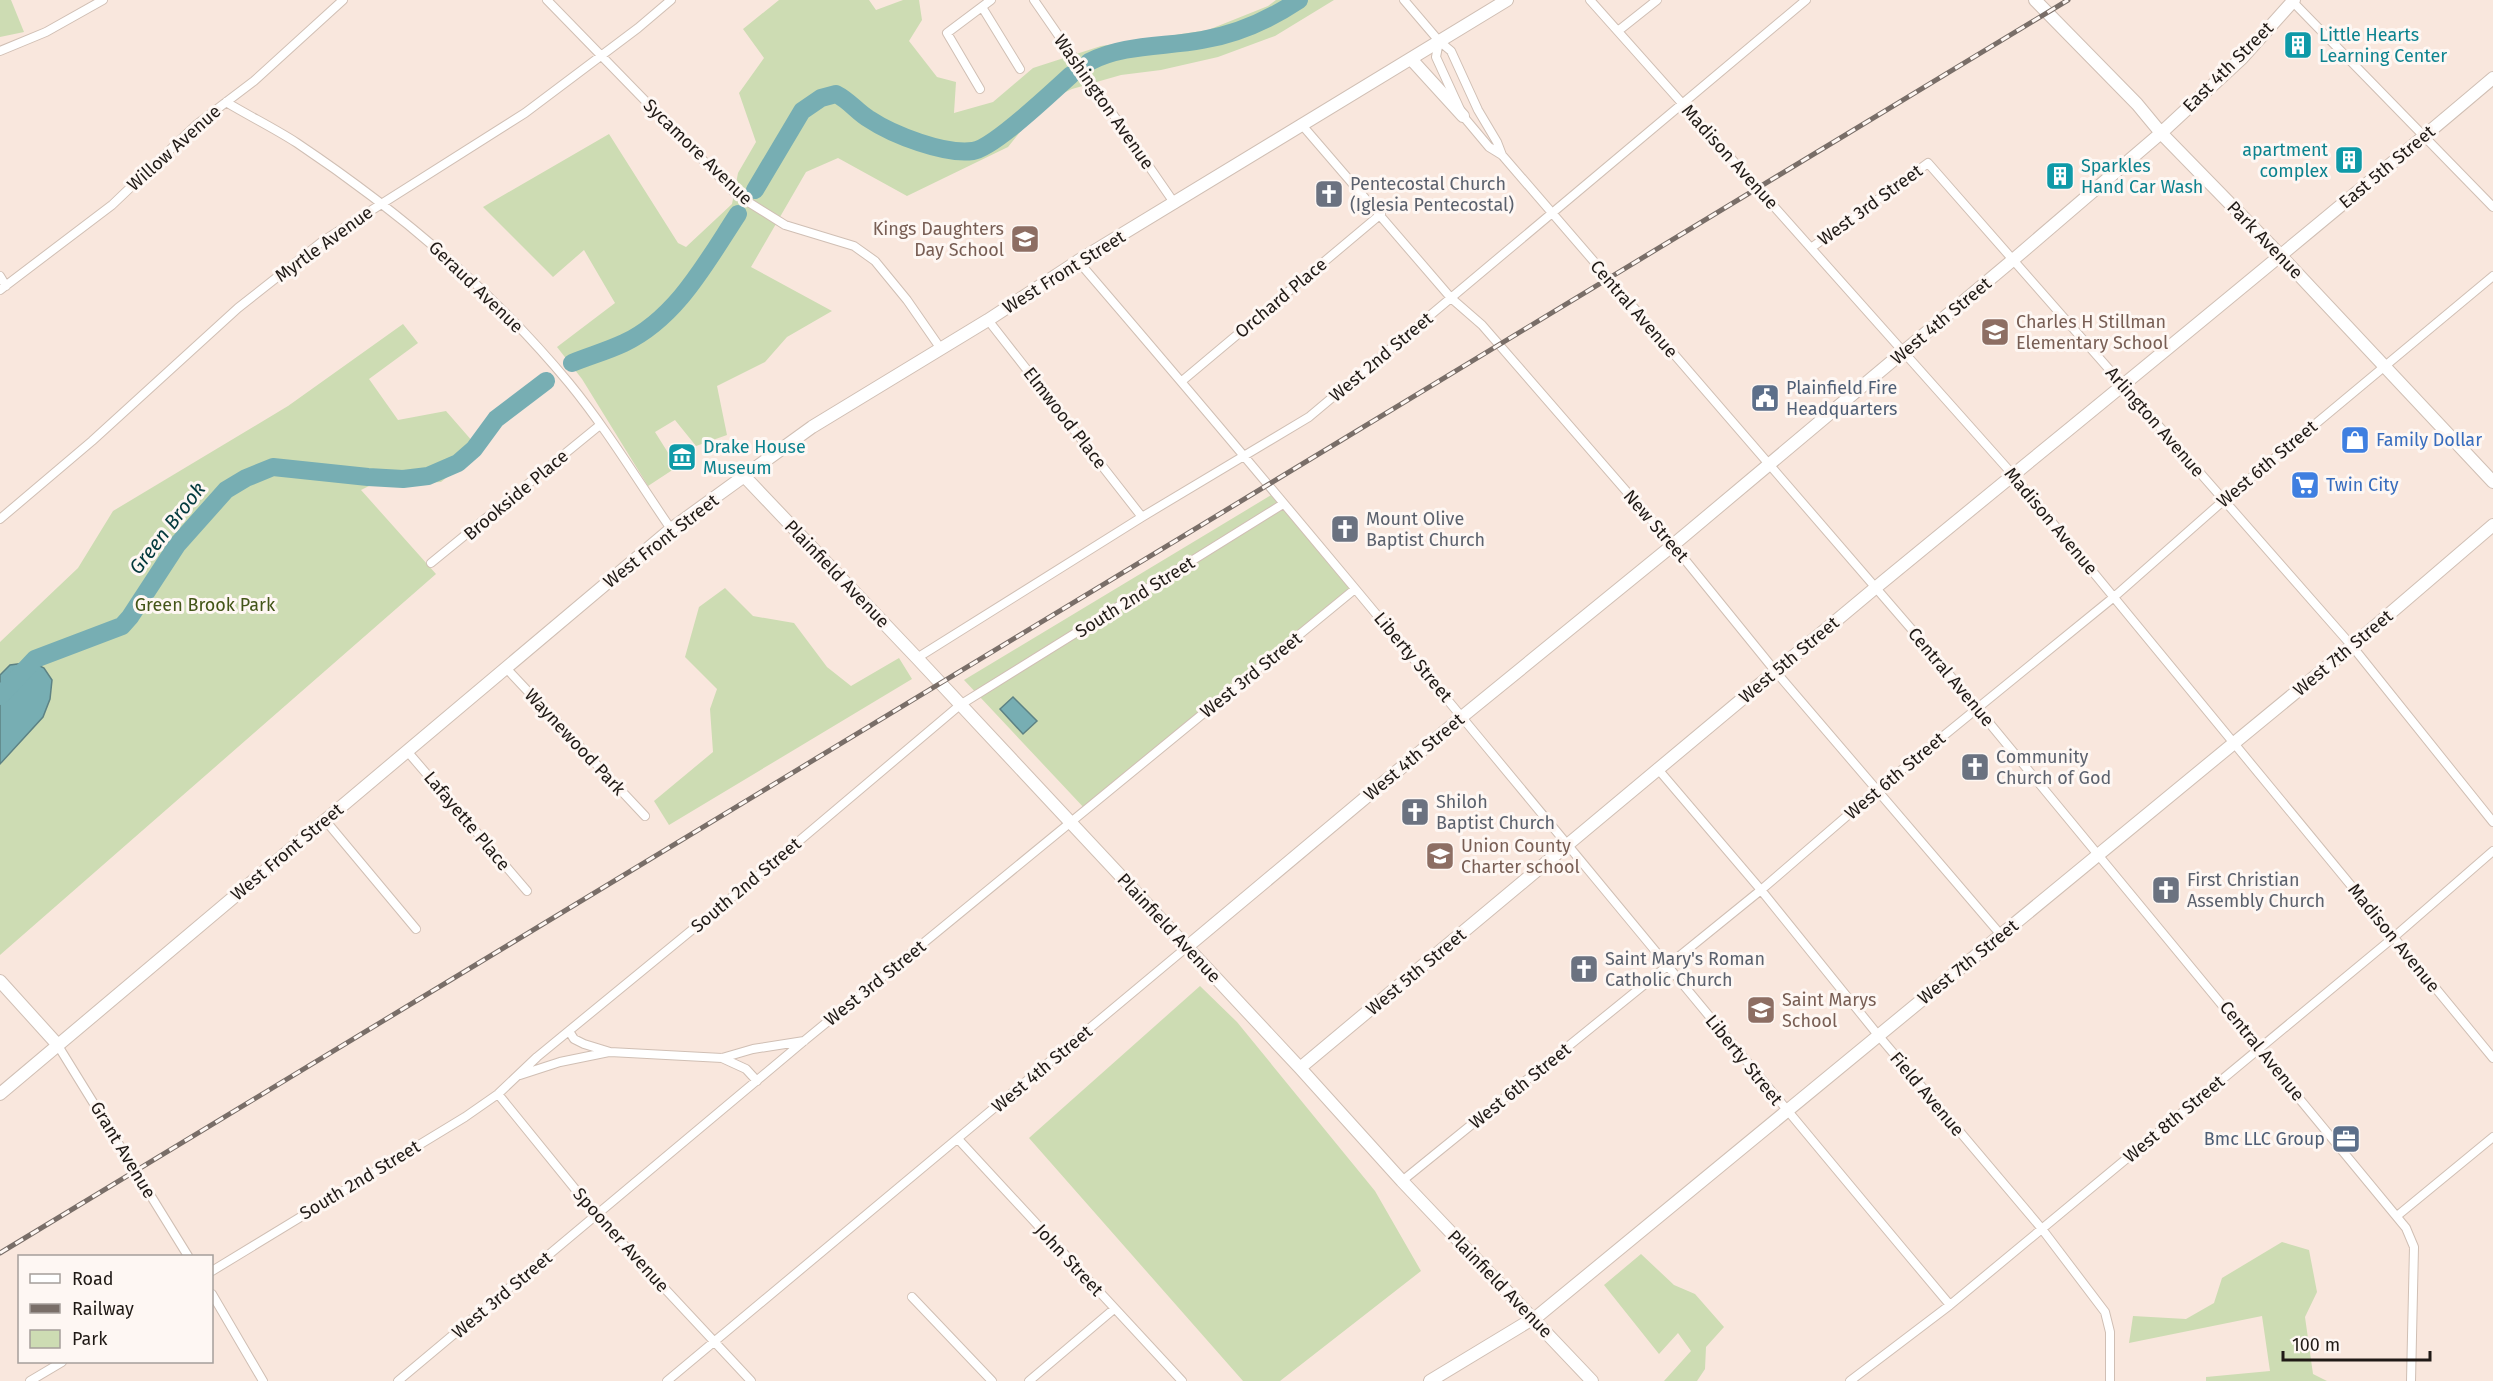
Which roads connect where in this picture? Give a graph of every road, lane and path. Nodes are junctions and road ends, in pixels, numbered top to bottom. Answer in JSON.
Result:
{"nodes":[{"id":1,"x":103,"y":0,"type":"edge"},
{"id":2,"x":343,"y":0,"type":"edge"},
{"id":3,"x":547,"y":0,"type":"edge"},
{"id":4,"x":671,"y":0,"type":"edge"},
{"id":5,"x":991,"y":0,"type":"edge"},
{"id":6,"x":1034,"y":0,"type":"edge"},
{"id":7,"x":1404,"y":0,"type":"edge"},
{"id":8,"x":1507,"y":0,"type":"edge"},
{"id":9,"x":1590,"y":0,"type":"edge"},
{"id":10,"x":1657,"y":0,"type":"edge"},
{"id":11,"x":2035,"y":0,"type":"edge"},
{"id":12,"x":1803,"y":1,"type":"edge"},
{"id":13,"x":2293,"y":1,"type":"edge"},
{"id":14,"x":982,"y":7,"type":"junction"},
{"id":15,"x":1618,"y":31,"type":"junction"},
{"id":16,"x":1439,"y":41,"type":"junction"},
{"id":17,"x":0,"y":51,"type":"edge"},
{"id":18,"x":601,"y":56,"type":"junction"},
{"id":19,"x":1410,"y":59,"type":"junction"},
{"id":20,"x":1020,"y":69,"type":"dead end"},
{"id":21,"x":2493,"y":78,"type":"edge"},
{"id":22,"x":980,"y":89,"type":"dead end"},
{"id":23,"x":226,"y":102,"type":"junction"},
{"id":24,"x":1683,"y":105,"type":"junction"},
{"id":25,"x":1463,"y":116,"type":"junction"},
{"id":26,"x":1302,"y":125,"type":"junction"},
{"id":27,"x":2161,"y":133,"type":"junction"},
{"id":28,"x":2425,"y":136,"type":"junction"},
{"id":29,"x":1502,"y":155,"type":"junction"},
{"id":30,"x":1928,"y":162,"type":"joint"},
{"id":31,"x":381,"y":203,"type":"junction"},
{"id":32,"x":1175,"y":204,"type":"junction"},
{"id":33,"x":2493,"y":207,"type":"edge"},
{"id":34,"x":1381,"y":214,"type":"junction"},
{"id":35,"x":1552,"y":214,"type":"junction"},
{"id":36,"x":1811,"y":248,"type":"junction"},
{"id":37,"x":2281,"y":256,"type":"junction"},
{"id":38,"x":2014,"y":259,"type":"junction"},
{"id":39,"x":1078,"y":261,"type":"junction"},
{"id":40,"x":0,"y":276,"type":"edge"},
{"id":41,"x":2493,"y":276,"type":"edge"},
{"id":42,"x":3,"y":288,"type":"edge"},
{"id":43,"x":1451,"y":298,"type":"junction"},
{"id":44,"x":988,"y":320,"type":"junction"},
{"id":45,"x":941,"y":349,"type":"junction"},
{"id":46,"x":1904,"y":352,"type":"junction"},
{"id":47,"x":2384,"y":366,"type":"junction"},
{"id":48,"x":1182,"y":381,"type":"junction"},
{"id":49,"x":2123,"y":386,"type":"junction"},
{"id":50,"x":600,"y":425,"type":"junction"},
{"id":51,"x":1244,"y":458,"type":"junction"},
{"id":52,"x":1768,"y":465,"type":"junction"},
{"id":53,"x":2014,"y":476,"type":"junction"},
{"id":54,"x":745,"y":477,"type":"junction"},
{"id":55,"x":2493,"y":482,"type":"edge"},
{"id":56,"x":2223,"y":501,"type":"junction"},
{"id":57,"x":1283,"y":504,"type":"junction"},
{"id":58,"x":1142,"y":517,"type":"junction"},
{"id":59,"x":0,"y":519,"type":"edge"},
{"id":60,"x":2493,"y":525,"type":"edge"},
{"id":61,"x":671,"y":529,"type":"junction"},
{"id":62,"x":1673,"y":545,"type":"junction"},
{"id":63,"x":431,"y":563,"type":"dead end"},
{"id":64,"x":1875,"y":588,"type":"junction"},
{"id":65,"x":1355,"y":589,"type":"junction"},
{"id":66,"x":2114,"y":597,"type":"junction"},
{"id":67,"x":2352,"y":646,"type":"junction"},
{"id":68,"x":917,"y":658,"type":"junction"},
{"id":69,"x":506,"y":668,"type":"junction"},
{"id":70,"x":1776,"y":672,"type":"junction"},
{"id":71,"x":960,"y":705,"type":"junction"},
{"id":72,"x":1976,"y":708,"type":"junction"},
{"id":73,"x":1463,"y":716,"type":"junction"},
{"id":74,"x":2234,"y":743,"type":"junction"},
{"id":75,"x":407,"y":751,"type":"junction"},
{"id":76,"x":1657,"y":768,"type":"junction"},
{"id":77,"x":1877,"y":790,"type":"junction"},
{"id":78,"x":645,"y":816,"type":"dead end"},
{"id":79,"x":325,"y":820,"type":"junction"},
{"id":80,"x":2493,"y":822,"type":"edge"},
{"id":81,"x":1071,"y":823,"type":"junction"},
{"id":82,"x":1569,"y":845,"type":"junction"},
{"id":83,"x":2493,"y":850,"type":"edge"},
{"id":84,"x":2100,"y":854,"type":"junction"},
{"id":85,"x":1761,"y":890,"type":"junction"},
{"id":86,"x":527,"y":891,"type":"dead end"},
{"id":87,"x":416,"y":929,"type":"dead end"},
{"id":88,"x":2001,"y":935,"type":"junction"},
{"id":89,"x":2394,"y":937,"type":"junction"},
{"id":90,"x":1187,"y":947,"type":"junction"},
{"id":91,"x":1668,"y":966,"type":"junction"},
{"id":92,"x":0,"y":981,"type":"edge"},
{"id":93,"x":568,"y":1031,"type":"junction"},
{"id":94,"x":1878,"y":1035,"type":"junction"},
{"id":95,"x":804,"y":1041,"type":"junction"},
{"id":96,"x":57,"y":1044,"type":"junction"},
{"id":97,"x":2259,"y":1049,"type":"junction"},
{"id":98,"x":610,"y":1052,"type":"junction"},
{"id":99,"x":722,"y":1058,"type":"junction"},
{"id":100,"x":2493,"y":1058,"type":"edge"},
{"id":101,"x":1300,"y":1068,"type":"junction"},
{"id":102,"x":517,"y":1076,"type":"junction"},
{"id":103,"x":757,"y":1081,"type":"junction"},
{"id":104,"x":0,"y":1094,"type":"edge"},
{"id":105,"x":498,"y":1094,"type":"junction"},
{"id":106,"x":1786,"y":1112,"type":"junction"},
{"id":107,"x":2493,"y":1137,"type":"edge"},
{"id":108,"x":958,"y":1139,"type":"junction"},
{"id":109,"x":1402,"y":1181,"type":"junction"},
{"id":110,"x":597,"y":1216,"type":"junction"},
{"id":111,"x":2397,"y":1216,"type":"junction"},
{"id":112,"x":2042,"y":1229,"type":"junction"},
{"id":113,"x":187,"y":1255,"type":"edge"},
{"id":114,"x":213,"y":1270,"type":"edge"},
{"id":115,"x":213,"y":1296,"type":"edge"},
{"id":116,"x":912,"y":1297,"type":"dead end"},
{"id":117,"x":1950,"y":1305,"type":"junction"},
{"id":118,"x":1114,"y":1309,"type":"junction"},
{"id":119,"x":1533,"y":1318,"type":"junction"},
{"id":120,"x":715,"y":1341,"type":"junction"},
{"id":121,"x":60,"y":1363,"type":"edge"},
{"id":122,"x":30,"y":1381,"type":"edge"},
{"id":123,"x":263,"y":1381,"type":"edge"},
{"id":124,"x":398,"y":1381,"type":"edge"},
{"id":125,"x":667,"y":1381,"type":"edge"},
{"id":126,"x":751,"y":1381,"type":"edge"},
{"id":127,"x":992,"y":1381,"type":"edge"},
{"id":128,"x":1029,"y":1381,"type":"edge"},
{"id":129,"x":1182,"y":1381,"type":"edge"},
{"id":130,"x":1430,"y":1381,"type":"edge"},
{"id":131,"x":1592,"y":1381,"type":"edge"},
{"id":132,"x":1850,"y":1381,"type":"edge"},
{"id":133,"x":2110,"y":1381,"type":"edge"},
{"id":134,"x":2411,"y":1381,"type":"edge"}],
"edges":[{"from":1,"to":17,"type":"street"},
{"from":2,"to":23,"type":"street","name":"Willow Avenue"},
{"from":3,"to":18,"type":"street","name":"Sycamore Avenue"},
{"from":4,"to":18,"type":"street","name":"Myrtle Avenue"},
{"from":5,"to":14,"type":"street"},
{"from":6,"to":32,"type":"street","name":"Washington Avenue"},
{"from":7,"to":16,"type":"street"},
{"from":8,"to":16,"type":"main road","name":"West Front Street"},
{"from":9,"to":15,"type":"street","name":"Madison Avenue"},
{"from":10,"to":15,"type":"street"},
{"from":11,"to":27,"type":"main road","name":"Park Avenue"},
{"from":12,"to":24,"type":"street","name":"West 2nd Street"},
{"from":13,"to":27,"type":"main road","name":"East 4th Street"},
{"from":13,"to":28,"type":"street"},
{"from":14,"to":20,"type":"street"},
{"from":14,"to":22,"type":"street"},
{"from":15,"to":24,"type":"street","name":"Madison Avenue"},
{"from":16,"to":19,"type":"main road","name":"West Front Street"},
{"from":16,"to":25,"type":"street","name":"Central Avenue"},
{"from":16,"to":29,"type":"street","name":"Central Avenue"},
{"from":18,"to":31,"type":"street","name":"Myrtle Avenue"},
{"from":18,"to":45,"type":"street","name":"Sycamore Avenue"},
{"from":19,"to":25,"type":"main road"},
{"from":19,"to":26,"type":"main road","name":"West Front Street"},
{"from":21,"to":28,"type":"main road","name":"East 5th Street"},
{"from":23,"to":31,"type":"street","name":"Geraud Avenue"},
{"from":23,"to":42,"type":"street","name":"Willow Avenue"},
{"from":24,"to":35,"type":"street","name":"West 2nd Street"},
{"from":24,"to":36,"type":"street","name":"Madison Avenue"},
{"from":25,"to":29,"type":"street","name":"Central Avenue"},
{"from":26,"to":32,"type":"main road","name":"West Front Street"},
{"from":26,"to":34,"type":"street","name":"New Street"},
{"from":27,"to":37,"type":"main road","name":"Park Avenue"},
{"from":27,"to":38,"type":"main road","name":"West 4th Street"},
{"from":28,"to":33,"type":"street"},
{"from":28,"to":37,"type":"main road","name":"East 5th Street"},
{"from":29,"to":35,"type":"street","name":"Central Avenue"},
{"from":30,"to":36,"type":"street","name":"West 3rd Street"},
{"from":30,"to":38,"type":"street","name":"Arlington Avenue"},
{"from":31,"to":50,"type":"street","name":"Geraud Avenue"},
{"from":31,"to":59,"type":"street","name":"Myrtle Avenue"},
{"from":32,"to":39,"type":"main road","name":"West Front Street"},
{"from":34,"to":43,"type":"street","name":"New Street"},
{"from":34,"to":48,"type":"street","name":"Orchard Place"},
{"from":35,"to":43,"type":"street","name":"West 2nd Street"},
{"from":35,"to":52,"type":"street","name":"Central Avenue"},
{"from":36,"to":46,"type":"street","name":"Madison Avenue"},
{"from":37,"to":47,"type":"main road","name":"Park Avenue"},
{"from":37,"to":49,"type":"main road","name":"West 5th Street"},
{"from":38,"to":46,"type":"main road","name":"West 4th Street"},
{"from":38,"to":49,"type":"street","name":"Arlington Avenue"},
{"from":39,"to":44,"type":"main road","name":"West Front Street"},
{"from":39,"to":48,"type":"street","name":"Liberty Street"},
{"from":40,"to":42,"type":"street"},
{"from":41,"to":47,"type":"street","name":"West 6th Street"},
{"from":43,"to":51,"type":"street","name":"West 2nd Street"},
{"from":43,"to":62,"type":"street","name":"New Street"},
{"from":44,"to":45,"type":"main road","name":"West Front Street"},
{"from":44,"to":58,"type":"street","name":"Elmwood Place"},
{"from":45,"to":54,"type":"main road","name":"West Front Street"},
{"from":46,"to":52,"type":"main road","name":"West 4th Street"},
{"from":46,"to":53,"type":"street","name":"Madison Avenue"},
{"from":47,"to":55,"type":"main road","name":"Park Avenue"},
{"from":47,"to":56,"type":"street","name":"West 6th Street"},
{"from":48,"to":51,"type":"street","name":"Liberty Street"},
{"from":49,"to":53,"type":"main road","name":"West 5th Street"},
{"from":49,"to":56,"type":"street","name":"Arlington Avenue"},
{"from":50,"to":61,"type":"street","name":"Geraud Avenue"},
{"from":50,"to":63,"type":"street","name":"Brookside Place"},
{"from":51,"to":57,"type":"street","name":"Liberty Street"},
{"from":51,"to":58,"type":"street","name":"West 2nd Street"},
{"from":52,"to":62,"type":"main road","name":"West 4th Street"},
{"from":52,"to":64,"type":"street","name":"Central Avenue"},
{"from":53,"to":64,"type":"main road","name":"West 5th Street"},
{"from":53,"to":66,"type":"street","name":"Madison Avenue"},
{"from":54,"to":61,"type":"main road","name":"West Front Street"},
{"from":54,"to":68,"type":"main road","name":"Plainfield Avenue"},
{"from":56,"to":66,"type":"street","name":"West 6th Street"},
{"from":56,"to":67,"type":"street","name":"Arlington Avenue"},
{"from":57,"to":65,"type":"street","name":"Liberty Street"},
{"from":57,"to":71,"type":"street","name":"South 2nd Street"},
{"from":58,"to":68,"type":"street","name":"West 2nd Street"},
{"from":60,"to":67,"type":"main road","name":"West 7th Street"},
{"from":61,"to":69,"type":"main road","name":"West Front Street"},
{"from":62,"to":70,"type":"street","name":"New Street"},
{"from":62,"to":73,"type":"main road","name":"West 4th Street"},
{"from":64,"to":70,"type":"main road","name":"West 5th Street"},
{"from":64,"to":72,"type":"street","name":"Central Avenue"},
{"from":65,"to":73,"type":"street","name":"Liberty Street"},
{"from":65,"to":81,"type":"street","name":"West 3rd Street"},
{"from":66,"to":72,"type":"street","name":"West 6th Street"},
{"from":66,"to":74,"type":"street","name":"Madison Avenue"},
{"from":67,"to":74,"type":"main road","name":"West 7th Street"},
{"from":67,"to":80,"type":"street","name":"Arlington Avenue"},
{"from":68,"to":71,"type":"main road","name":"Plainfield Avenue"},
{"from":69,"to":75,"type":"main road","name":"West Front Street"},
{"from":69,"to":78,"type":"street","name":"Waynewood Park"},
{"from":70,"to":76,"type":"main road","name":"West 5th Street"},
{"from":70,"to":77,"type":"street","name":"New Street"},
{"from":71,"to":81,"type":"main road","name":"Plainfield Avenue"},
{"from":71,"to":93,"type":"street","name":"South 2nd Street"},
{"from":72,"to":77,"type":"street","name":"West 6th Street"},
{"from":72,"to":84,"type":"street","name":"Central Avenue"},
{"from":73,"to":82,"type":"street","name":"Liberty Street"},
{"from":73,"to":90,"type":"main road","name":"West 4th Street"},
{"from":74,"to":84,"type":"main road","name":"West 7th Street"},
{"from":74,"to":89,"type":"street","name":"Madison Avenue"},
{"from":75,"to":79,"type":"main road","name":"West Front Street"},
{"from":75,"to":86,"type":"street","name":"Lafayette Place"},
{"from":76,"to":82,"type":"main road","name":"West 5th Street"},
{"from":76,"to":85,"type":"street","name":"Field Avenue"},
{"from":77,"to":85,"type":"street","name":"West 6th Street"},
{"from":77,"to":88,"type":"street","name":"New Street"},
{"from":79,"to":87,"type":"street"},
{"from":79,"to":96,"type":"main road","name":"West Front Street"},
{"from":81,"to":90,"type":"main road","name":"Plainfield Avenue"},
{"from":81,"to":95,"type":"street","name":"West 3rd Street"},
{"from":82,"to":91,"type":"street","name":"Liberty Street"},
{"from":82,"to":101,"type":"main road","name":"West 5th Street"},
{"from":83,"to":89,"type":"street","name":"West 8th Street"},
{"from":84,"to":88,"type":"main road","name":"West 7th Street"},
{"from":84,"to":97,"type":"street","name":"Central Avenue"},
{"from":85,"to":91,"type":"street","name":"West 6th Street"},
{"from":85,"to":94,"type":"street","name":"Field Avenue"},
{"from":88,"to":94,"type":"main road","name":"West 7th Street"},
{"from":89,"to":97,"type":"street","name":"West 8th Street"},
{"from":89,"to":100,"type":"street","name":"Madison Avenue"},
{"from":90,"to":101,"type":"main road","name":"Plainfield Avenue"},
{"from":90,"to":108,"type":"street","name":"West 4th Street"},
{"from":91,"to":106,"type":"street","name":"Liberty Street"},
{"from":91,"to":109,"type":"street","name":"West 6th Street"},
{"from":92,"to":96,"type":"main road"},
{"from":93,"to":98,"type":"street"},
{"from":93,"to":102,"type":"street","name":"South 2nd Street"},
{"from":94,"to":106,"type":"main road","name":"West 7th Street"},
{"from":94,"to":112,"type":"street","name":"Field Avenue"},
{"from":95,"to":99,"type":"street"},
{"from":95,"to":103,"type":"street","name":"West 3rd Street"},
{"from":96,"to":104,"type":"main road","name":"West Front Street"},
{"from":96,"to":113,"type":"street","name":"Grant Avenue"},
{"from":97,"to":111,"type":"street","name":"Central Avenue"},
{"from":97,"to":112,"type":"street","name":"West 8th Street"},
{"from":98,"to":99,"type":"street"},
{"from":98,"to":102,"type":"street"},
{"from":99,"to":103,"type":"street"},
{"from":101,"to":109,"type":"main road","name":"Plainfield Avenue"},
{"from":102,"to":105,"type":"street","name":"South 2nd Street"},
{"from":103,"to":110,"type":"street","name":"West 3rd Street"},
{"from":105,"to":110,"type":"street","name":"Spooner Avenue"},
{"from":105,"to":114,"type":"street","name":"South 2nd Street"},
{"from":106,"to":117,"type":"street","name":"Liberty Street"},
{"from":106,"to":119,"type":"main road","name":"West 7th Street"},
{"from":107,"to":111,"type":"street"},
{"from":108,"to":118,"type":"street","name":"John Street"},
{"from":108,"to":120,"type":"street","name":"West 4th Street"},
{"from":109,"to":119,"type":"main road","name":"Plainfield Avenue"},
{"from":110,"to":120,"type":"street","name":"Spooner Avenue"},
{"from":110,"to":124,"type":"street","name":"West 3rd Street"},
{"from":111,"to":134,"type":"street","name":"Central Avenue"},
{"from":112,"to":117,"type":"street","name":"West 8th Street"},
{"from":112,"to":133,"type":"street","name":"Field Avenue"},
{"from":115,"to":123,"type":"street"},
{"from":116,"to":127,"type":"street"},
{"from":117,"to":132,"type":"street","name":"West 8th Street"},
{"from":118,"to":128,"type":"street"},
{"from":118,"to":129,"type":"street","name":"John Street"},
{"from":119,"to":130,"type":"main road","name":"West 7th Street"},
{"from":119,"to":131,"type":"main road","name":"Plainfield Avenue"},
{"from":120,"to":125,"type":"street","name":"West 4th Street"},
{"from":120,"to":126,"type":"street","name":"Spooner Avenue"},
{"from":121,"to":122,"type":"street"}]}
